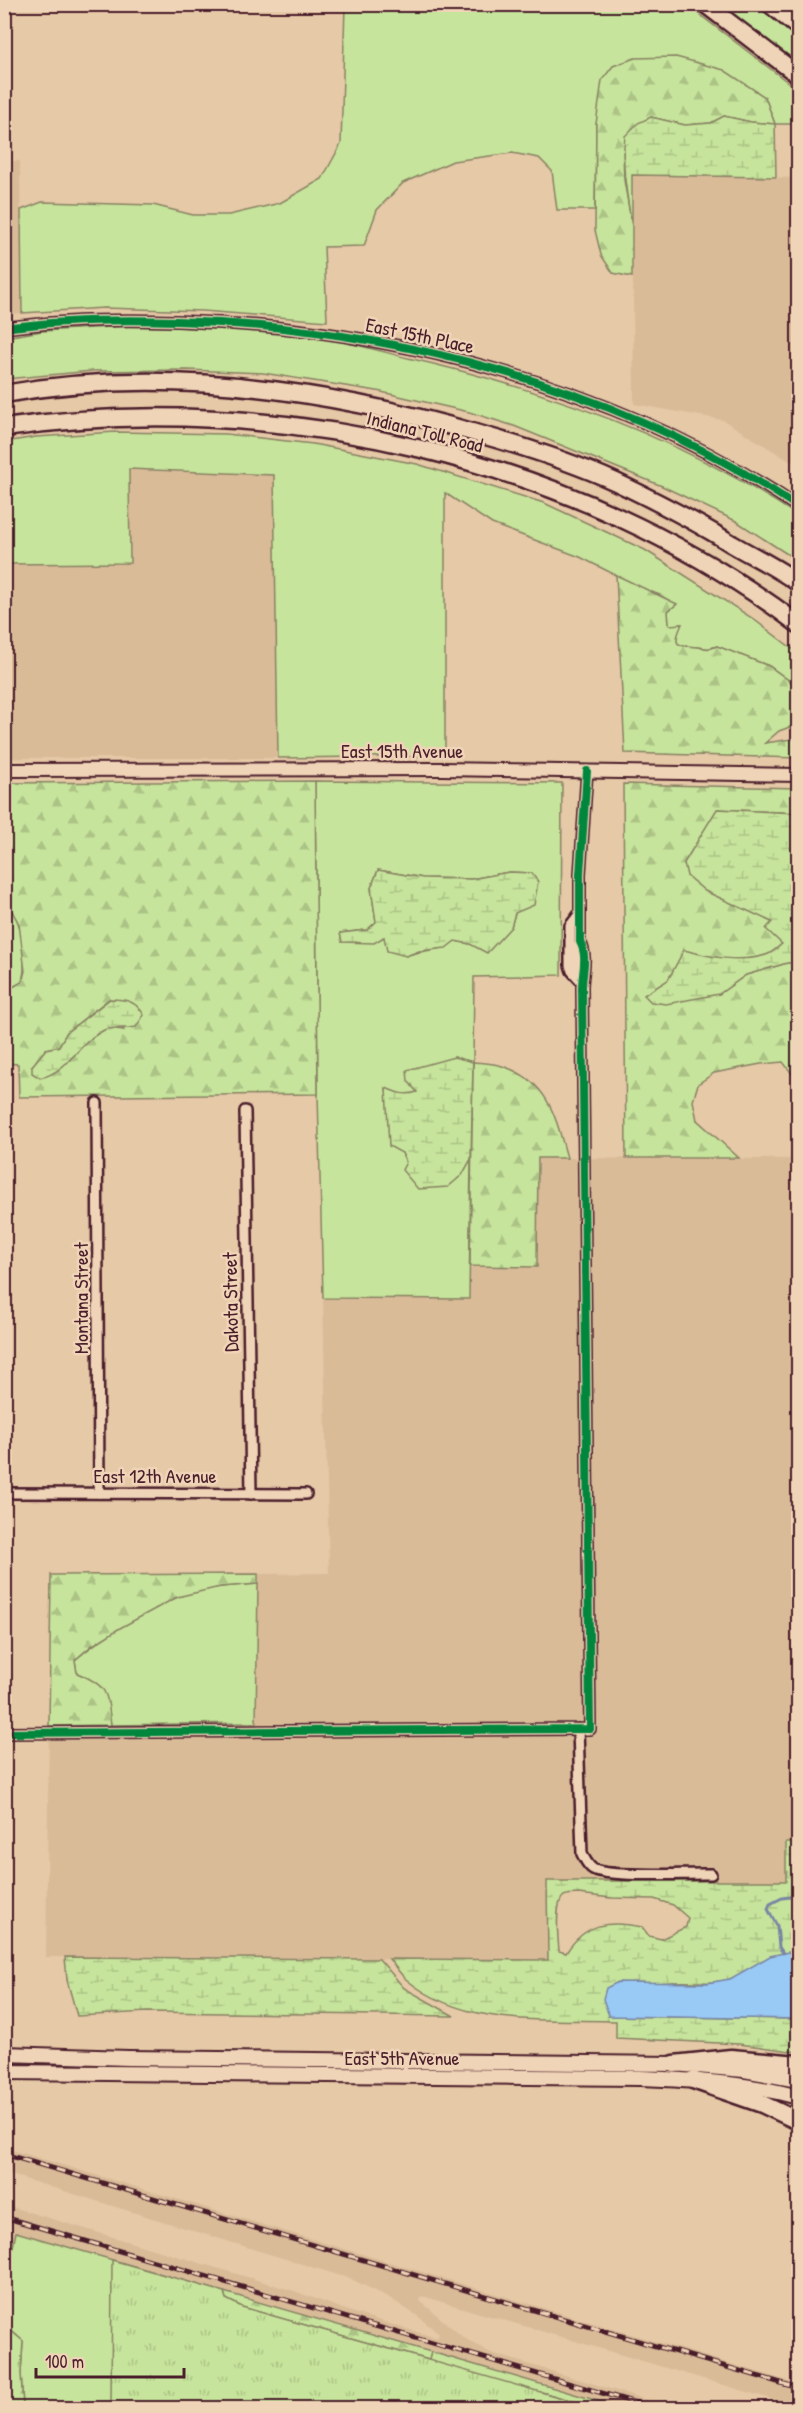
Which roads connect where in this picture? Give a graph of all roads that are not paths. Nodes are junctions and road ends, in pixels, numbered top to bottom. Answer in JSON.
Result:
{"nodes":[{"id":1,"x":705,"y":4,"type":"edge"},
{"id":2,"x":770,"y":4,"type":"edge"},
{"id":3,"x":798,"y":27,"type":"edge"},
{"id":4,"x":798,"y":75,"type":"edge"},
{"id":5,"x":4,"y":328,"type":"edge"},
{"id":6,"x":4,"y":394,"type":"edge"},
{"id":7,"x":4,"y":428,"type":"edge"},
{"id":8,"x":798,"y":507,"type":"edge"},
{"id":9,"x":798,"y":583,"type":"edge"},
{"id":10,"x":798,"y":624,"type":"edge"},
{"id":11,"x":4,"y":770,"type":"edge"},
{"id":12,"x":587,"y":771,"type":"junction"},
{"id":13,"x":798,"y":774,"type":"edge"},
{"id":14,"x":580,"y":913,"type":"junction"},
{"id":15,"x":580,"y":979,"type":"junction"},
{"id":16,"x":97,"y":1103,"type":"dead end"},
{"id":17,"x":245,"y":1111,"type":"dead end"},
{"id":18,"x":4,"y":1493,"type":"edge"},
{"id":19,"x":99,"y":1493,"type":"junction"},
{"id":20,"x":251,"y":1494,"type":"junction"},
{"id":21,"x":306,"y":1494,"type":"dead end"},
{"id":22,"x":578,"y":1729,"type":"junction"},
{"id":23,"x":4,"y":1732,"type":"edge"},
{"id":24,"x":711,"y":1874,"type":"dead end"},
{"id":25,"x":4,"y":2054,"type":"edge"},
{"id":26,"x":674,"y":2064,"type":"junction"},
{"id":27,"x":798,"y":2064,"type":"edge"},
{"id":28,"x":4,"y":2072,"type":"edge"},
{"id":29,"x":693,"y":2080,"type":"junction"},
{"id":30,"x":798,"y":2080,"type":"edge"},
{"id":31,"x":798,"y":2097,"type":"edge"},
{"id":32,"x":798,"y":2121,"type":"edge"}],
"edges":[{"from":1,"to":4,"type":"highway"},
{"from":2,"to":3,"type":"highway"},
{"from":5,"to":8,"type":"street","name":"East 15th Place"},
{"from":6,"to":9,"type":"highway","name":"Indiana Toll Road"},
{"from":7,"to":10,"type":"highway","name":"Indiana Toll Road"},
{"from":11,"to":12,"type":"street","name":"East 15th Avenue"},
{"from":12,"to":13,"type":"street","name":"East 15th Avenue"},
{"from":12,"to":14,"type":"street"},
{"from":14,"to":15,"type":"street"},
{"from":14,"to":15,"type":"street"},
{"from":15,"to":22,"type":"street"},
{"from":16,"to":19,"type":"street","name":"Montana Street"},
{"from":17,"to":20,"type":"street","name":"Dakota Street"},
{"from":18,"to":19,"type":"street","name":"East 12th Avenue"},
{"from":19,"to":20,"type":"street","name":"East 12th Avenue"},
{"from":20,"to":21,"type":"street","name":"East 12th Avenue"},
{"from":22,"to":23,"type":"street"},
{"from":22,"to":24,"type":"street"},
{"from":25,"to":26,"type":"main road","name":"East 5th Avenue"},
{"from":26,"to":27,"type":"highway"},
{"from":26,"to":30,"type":"main road","name":"East 5th Avenue"},
{"from":28,"to":29,"type":"main road","name":"East 5th Avenue"},
{"from":29,"to":31,"type":"main road","name":"East 5th Avenue"},
{"from":29,"to":32,"type":"highway"}]}
